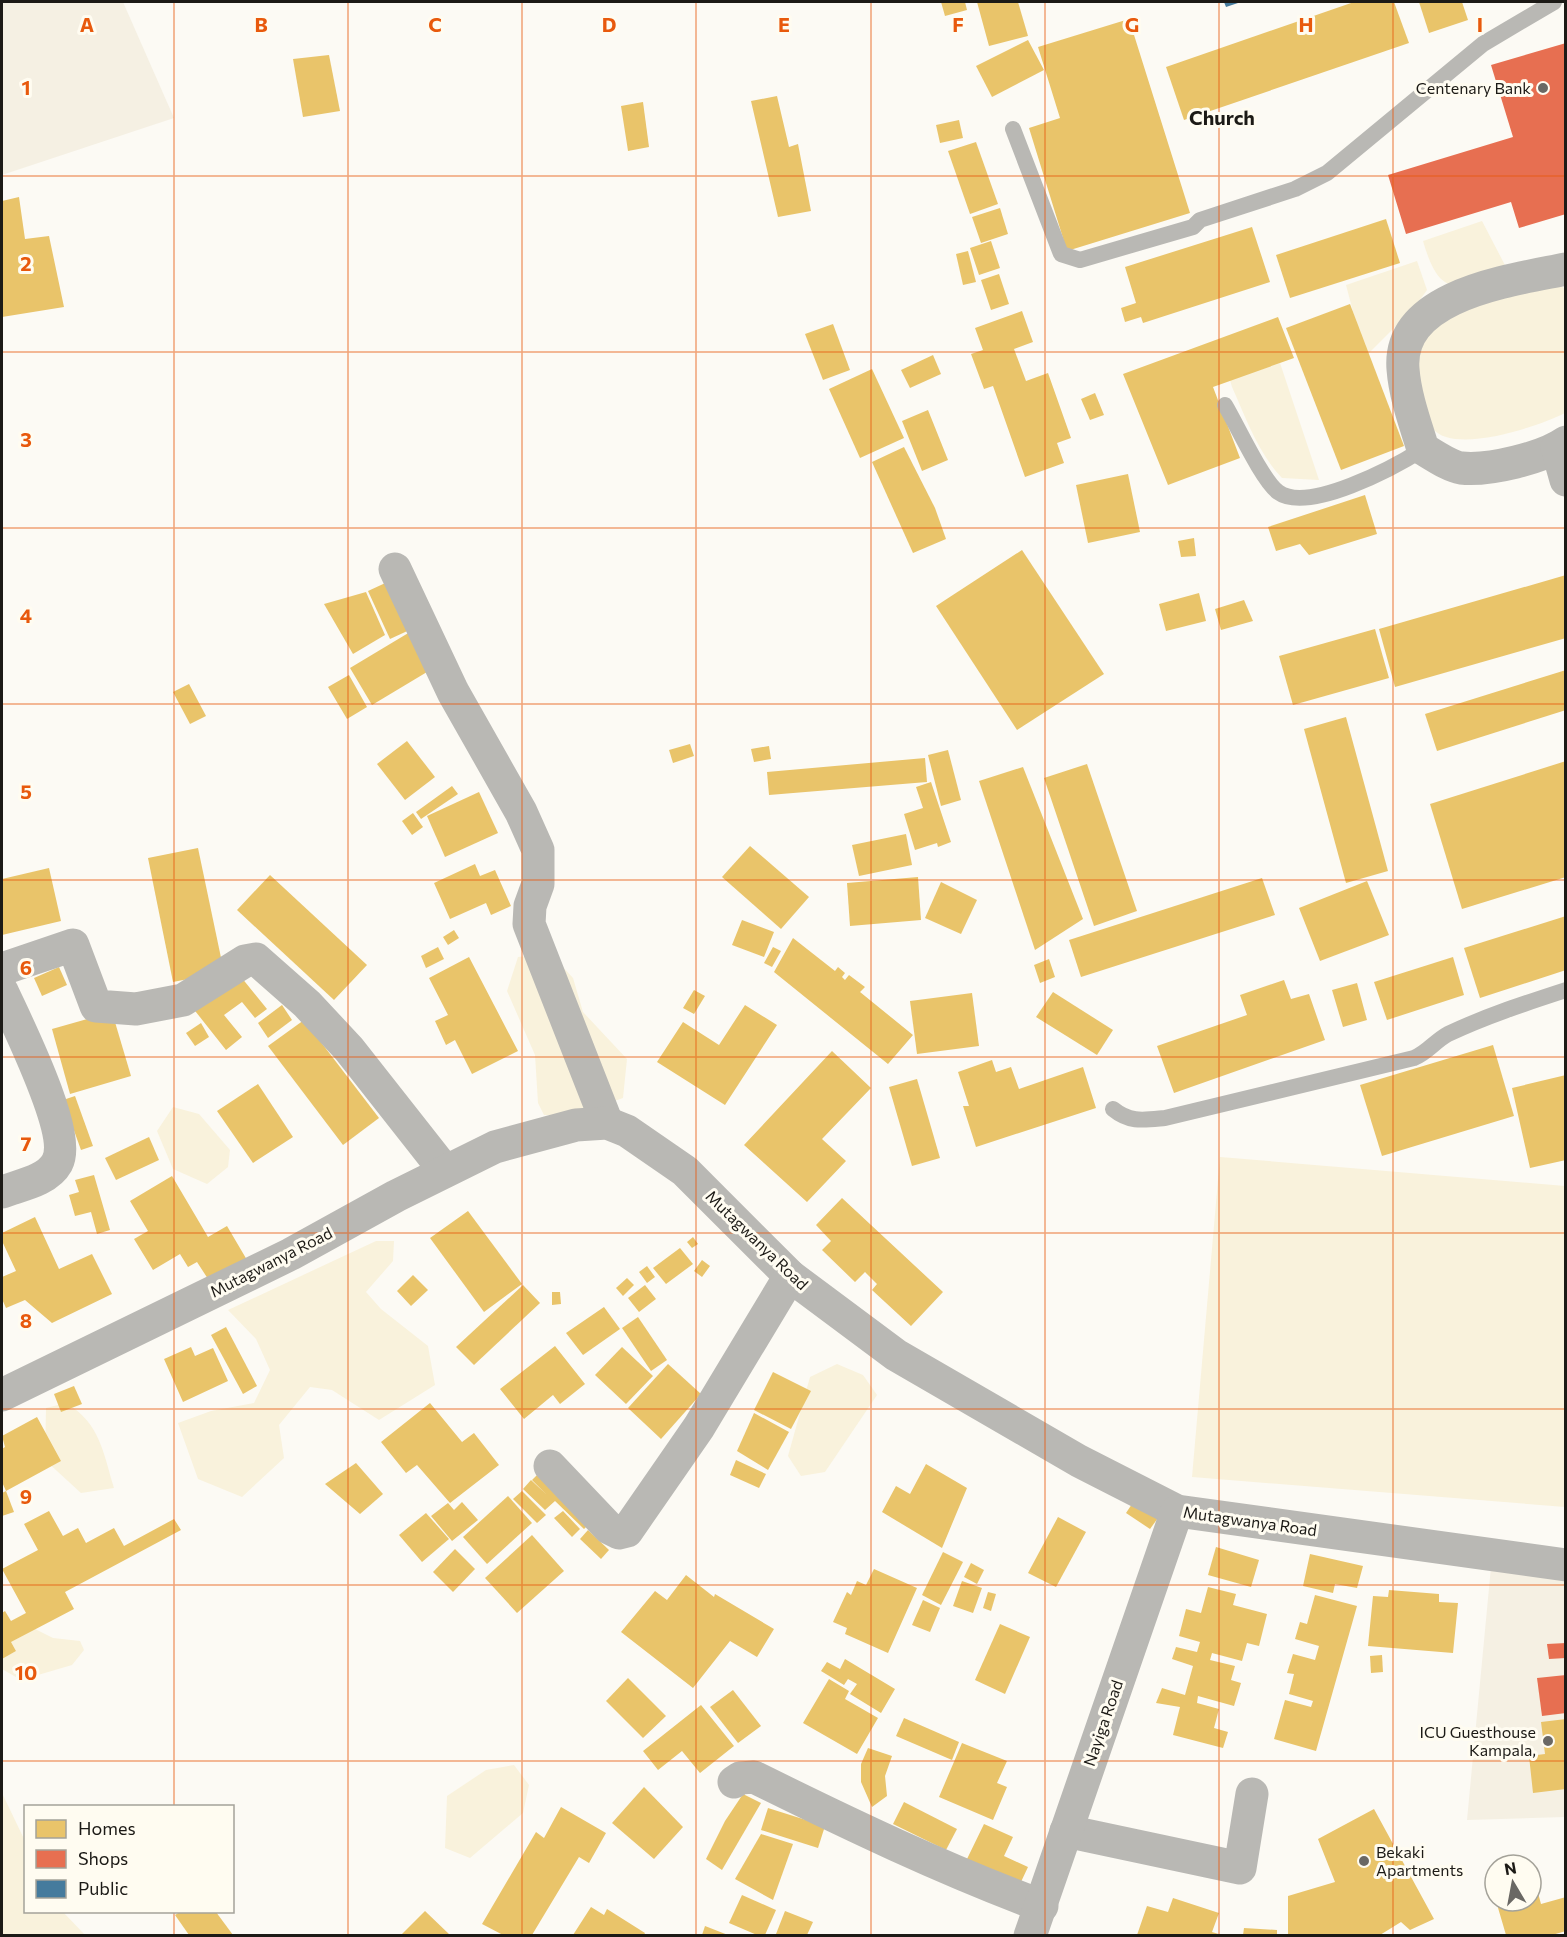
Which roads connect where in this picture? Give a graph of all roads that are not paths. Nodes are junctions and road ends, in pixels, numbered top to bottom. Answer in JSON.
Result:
{"nodes":[{"id":1,"x":1554,"y":2,"type":"edge"},
{"id":2,"x":1013,"y":129,"type":"dead end"},
{"id":3,"x":1566,"y":269,"type":"edge"},
{"id":4,"x":1226,"y":405,"type":"dead end"},
{"id":5,"x":1561,"y":445,"type":"edge"},
{"id":6,"x":1423,"y":449,"type":"junction"},
{"id":7,"x":1566,"y":480,"type":"edge"},
{"id":8,"x":395,"y":569,"type":"dead end"},
{"id":9,"x":2,"y":969,"type":"edge"},
{"id":10,"x":1566,"y":990,"type":"edge"},
{"id":11,"x":2,"y":991,"type":"edge"},
{"id":12,"x":1113,"y":1109,"type":"dead end"},
{"id":13,"x":607,"y":1123,"type":"junction"},
{"id":14,"x":445,"y":1171,"type":"junction"},
{"id":15,"x":2,"y":1192,"type":"edge"},
{"id":16,"x":790,"y":1276,"type":"junction"},
{"id":17,"x":2,"y":1395,"type":"edge"},
{"id":18,"x":550,"y":1466,"type":"dead end"},
{"id":19,"x":1177,"y":1511,"type":"junction"},
{"id":20,"x":1566,"y":1564,"type":"edge"},
{"id":21,"x":734,"y":1782,"type":"dead end"},
{"id":22,"x":1252,"y":1794,"type":"dead end"},
{"id":23,"x":1066,"y":1832,"type":"junction"},
{"id":24,"x":1036,"y":1921,"type":"edge"}],
"edges":[{"from":1,"to":2,"type":"lane"},
{"from":3,"to":6,"type":"street"},
{"from":4,"to":6,"type":"lane"},
{"from":5,"to":6,"type":"street"},
{"from":5,"to":7,"type":"street"},
{"from":8,"to":13,"type":"street"},
{"from":9,"to":14,"type":"street"},
{"from":10,"to":12,"type":"lane"},
{"from":11,"to":15,"type":"street"},
{"from":13,"to":14,"type":"street","name":"Mutagwanya Road"},
{"from":13,"to":16,"type":"street","name":"Mutagwanya Road"},
{"from":14,"to":17,"type":"street","name":"Mutagwanya Road"},
{"from":16,"to":18,"type":"street"},
{"from":16,"to":19,"type":"street","name":"Mutagwanya Road"},
{"from":19,"to":20,"type":"street","name":"Mutagwanya Road"},
{"from":19,"to":23,"type":"street","name":"Nayiga Road"},
{"from":21,"to":24,"type":"street"},
{"from":22,"to":23,"type":"street"},
{"from":23,"to":24,"type":"street","name":"Nayiga Road"}]}
